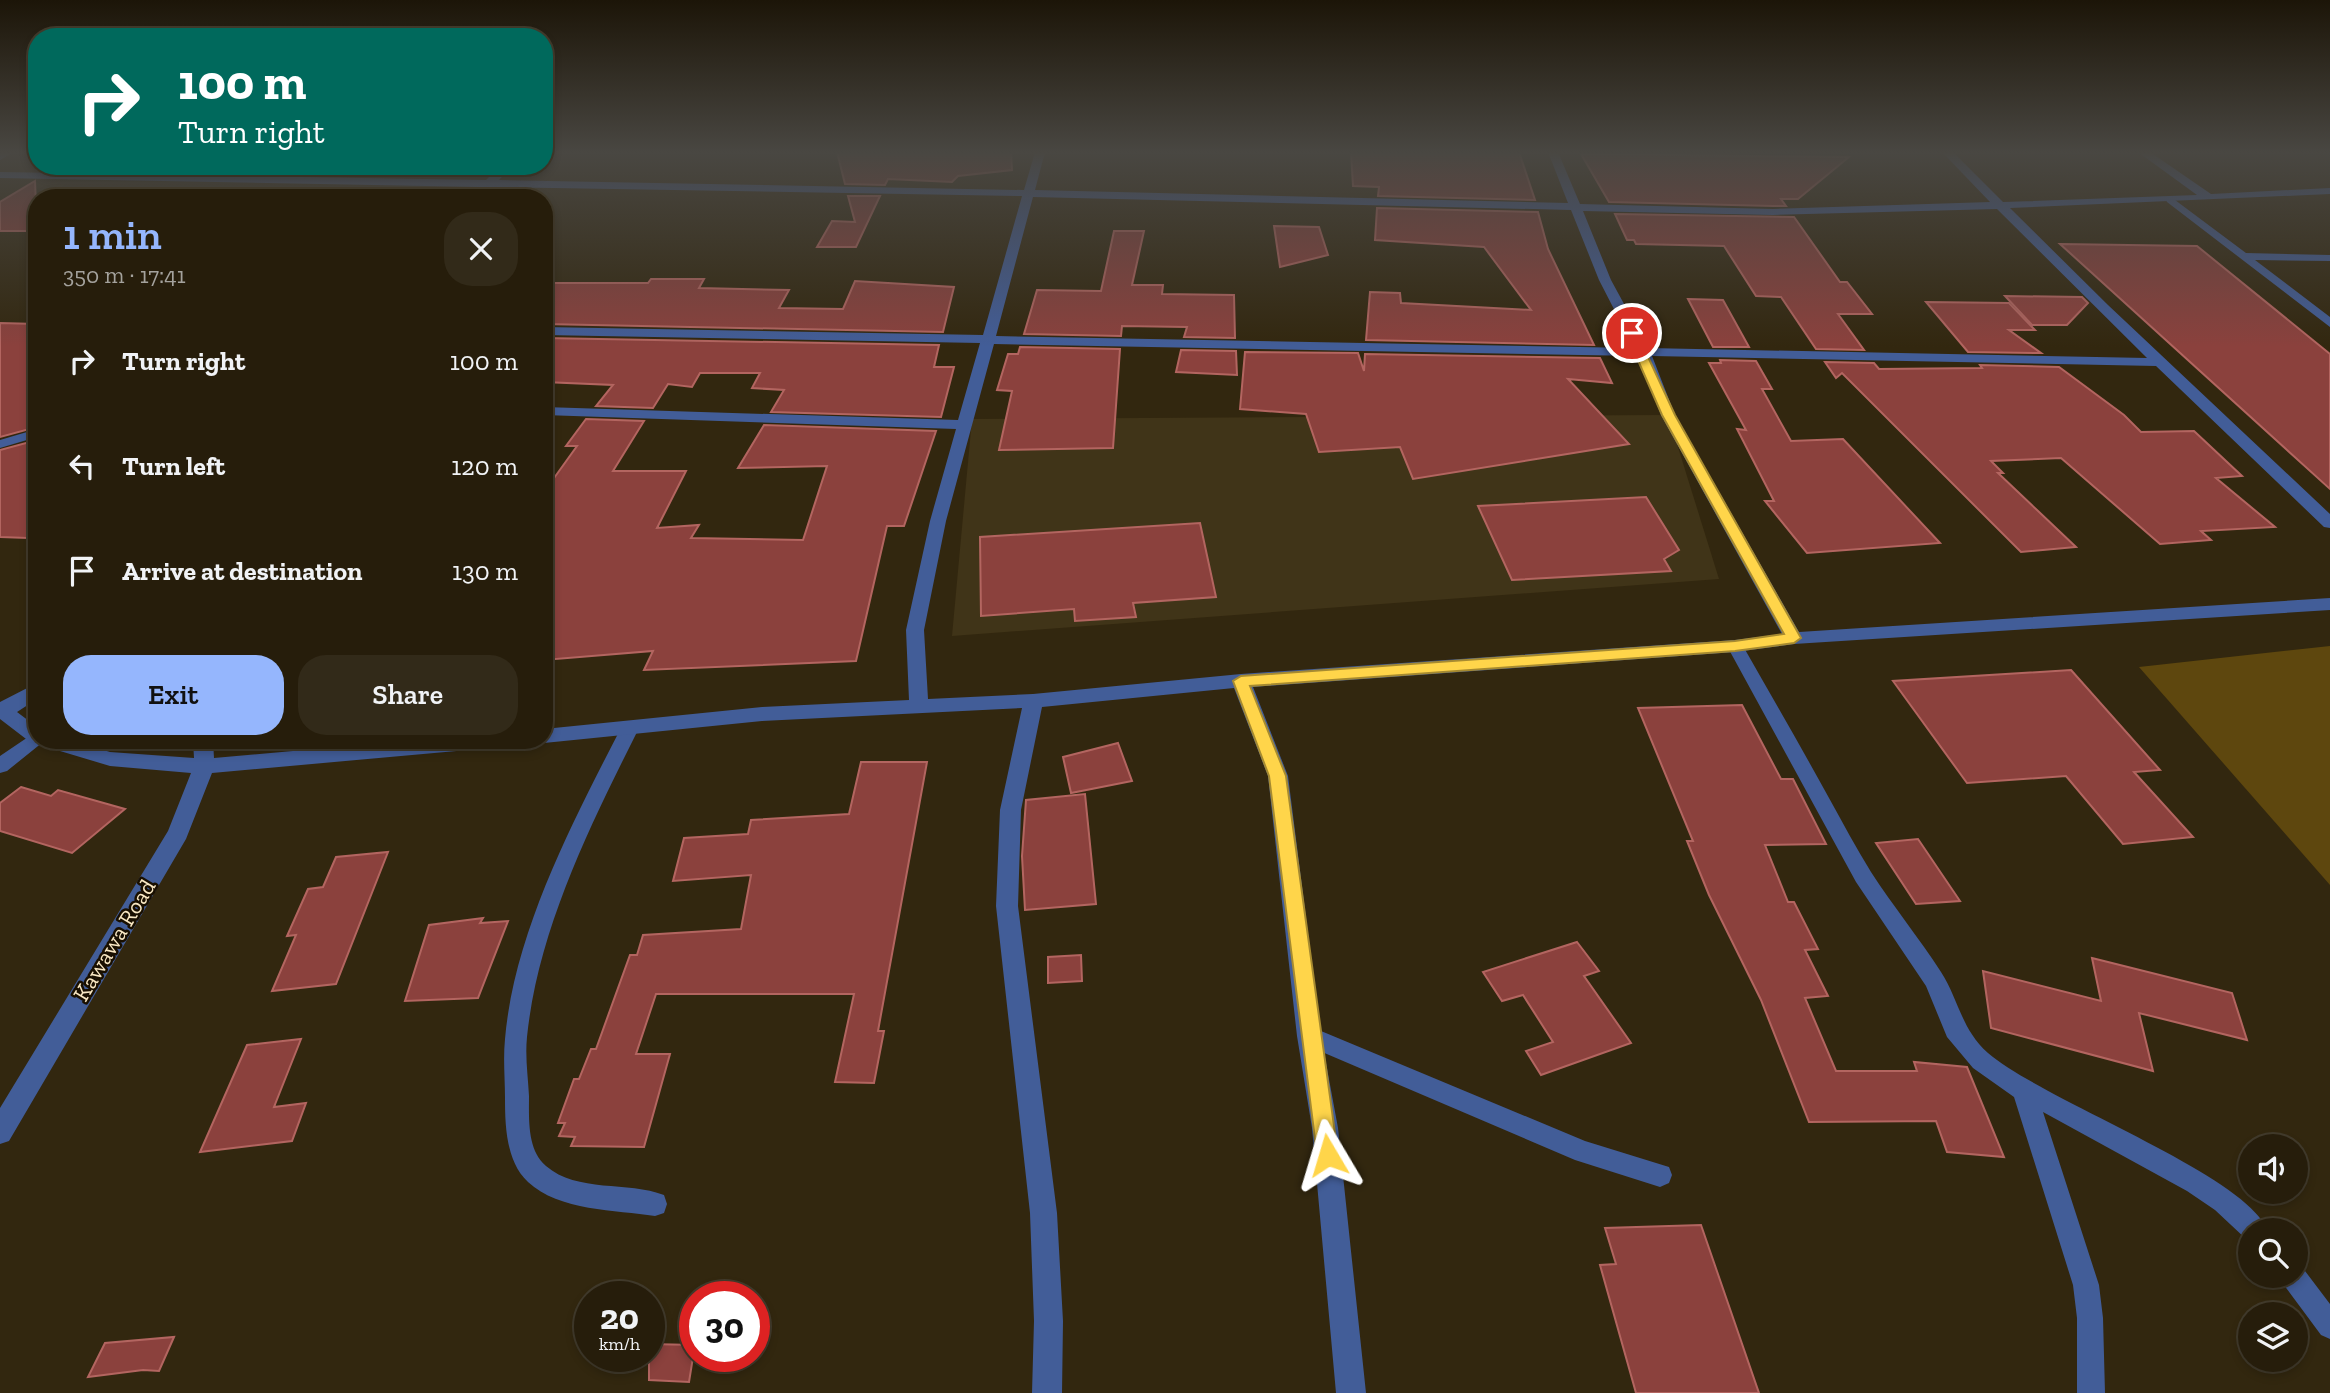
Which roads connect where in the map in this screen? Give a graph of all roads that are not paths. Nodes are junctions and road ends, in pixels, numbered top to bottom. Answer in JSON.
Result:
{"nodes":[{"id":1,"x":1021,"y":217,"type":"edge"},
{"id":2,"x":1580,"y":217,"type":"edge"},
{"id":3,"x":2010,"y":217,"type":"edge"},
{"id":4,"x":2193,"y":217,"type":"edge"},
{"id":5,"x":2244,"y":256,"type":"junction"},
{"id":6,"x":2330,"y":258,"type":"edge"},
{"id":7,"x":2330,"y":323,"type":"edge"},
{"id":8,"x":553,"y":331,"type":"edge"},
{"id":9,"x":990,"y":339,"type":"junction"},
{"id":10,"x":1642,"y":350,"type":"junction"},
{"id":11,"x":2159,"y":362,"type":"junction"},
{"id":12,"x":553,"y":411,"type":"edge"},
{"id":13,"x":963,"y":425,"type":"junction"},
{"id":14,"x":28,"y":436,"type":"edge"},
{"id":15,"x":0,"y":444,"type":"edge"},
{"id":16,"x":2330,"y":523,"type":"edge"},
{"id":17,"x":2330,"y":604,"type":"edge"},
{"id":18,"x":1794,"y":638,"type":"junction"},
{"id":19,"x":1735,"y":646,"type":"junction"},
{"id":20,"x":1241,"y":681,"type":"junction"},
{"id":21,"x":28,"y":695,"type":"edge"},
{"id":22,"x":1033,"y":701,"type":"junction"},
{"id":23,"x":919,"y":705,"type":"junction"},
{"id":24,"x":1,"y":710,"type":"edge"},
{"id":25,"x":630,"y":729,"type":"junction"},
{"id":26,"x":28,"y":730,"type":"edge"},
{"id":27,"x":553,"y":735,"type":"edge"},
{"id":28,"x":28,"y":744,"type":"edge"},
{"id":29,"x":75,"y":749,"type":"edge"},
{"id":30,"x":203,"y":749,"type":"edge"},
{"id":31,"x":398,"y":749,"type":"edge"},
{"id":32,"x":0,"y":766,"type":"edge"},
{"id":33,"x":204,"y":766,"type":"junction"},
{"id":34,"x":1310,"y":1036,"type":"junction"},
{"id":35,"x":2024,"y":1090,"type":"junction"},
{"id":36,"x":0,"y":1132,"type":"edge"},
{"id":37,"x":1660,"y":1175,"type":"dead end"},
{"id":38,"x":655,"y":1204,"type":"dead end"},
{"id":39,"x":2242,"y":1218,"type":"edge"},
{"id":40,"x":2302,"y":1288,"type":"edge"},
{"id":41,"x":2330,"y":1326,"type":"edge"},
{"id":42,"x":1047,"y":1393,"type":"edge"},
{"id":43,"x":1351,"y":1393,"type":"edge"},
{"id":44,"x":2091,"y":1393,"type":"edge"}],
"edges":[{"from":1,"to":9,"type":"street"},
{"from":2,"to":10,"type":"street"},
{"from":3,"to":11,"type":"street"},
{"from":4,"to":5,"type":"lane"},
{"from":5,"to":6,"type":"lane"},
{"from":5,"to":7,"type":"lane"},
{"from":8,"to":9,"type":"street"},
{"from":9,"to":10,"type":"street"},
{"from":9,"to":13,"type":"street"},
{"from":10,"to":11,"type":"street"},
{"from":10,"to":18,"type":"street"},
{"from":11,"to":16,"type":"street"},
{"from":12,"to":13,"type":"street"},
{"from":13,"to":23,"type":"street"},
{"from":14,"to":15,"type":"lane"},
{"from":17,"to":18,"type":"street"},
{"from":18,"to":19,"type":"street"},
{"from":19,"to":20,"type":"street"},
{"from":19,"to":35,"type":"lane"},
{"from":20,"to":22,"type":"street"},
{"from":20,"to":34,"type":"street"},
{"from":21,"to":24,"type":"street"},
{"from":22,"to":23,"type":"street"},
{"from":22,"to":42,"type":"street"},
{"from":23,"to":25,"type":"street"},
{"from":24,"to":26,"type":"street"},
{"from":25,"to":27,"type":"street"},
{"from":25,"to":38,"type":"lane"},
{"from":28,"to":32,"type":"lane"},
{"from":29,"to":33,"type":"street"},
{"from":30,"to":33,"type":"street","name":"Kawawa Road"},
{"from":31,"to":33,"type":"street"},
{"from":33,"to":36,"type":"street","name":"Kawawa Road"},
{"from":34,"to":37,"type":"lane"},
{"from":34,"to":43,"type":"street"},
{"from":35,"to":39,"type":"lane"},
{"from":35,"to":44,"type":"lane"},
{"from":40,"to":41,"type":"lane"}]}
